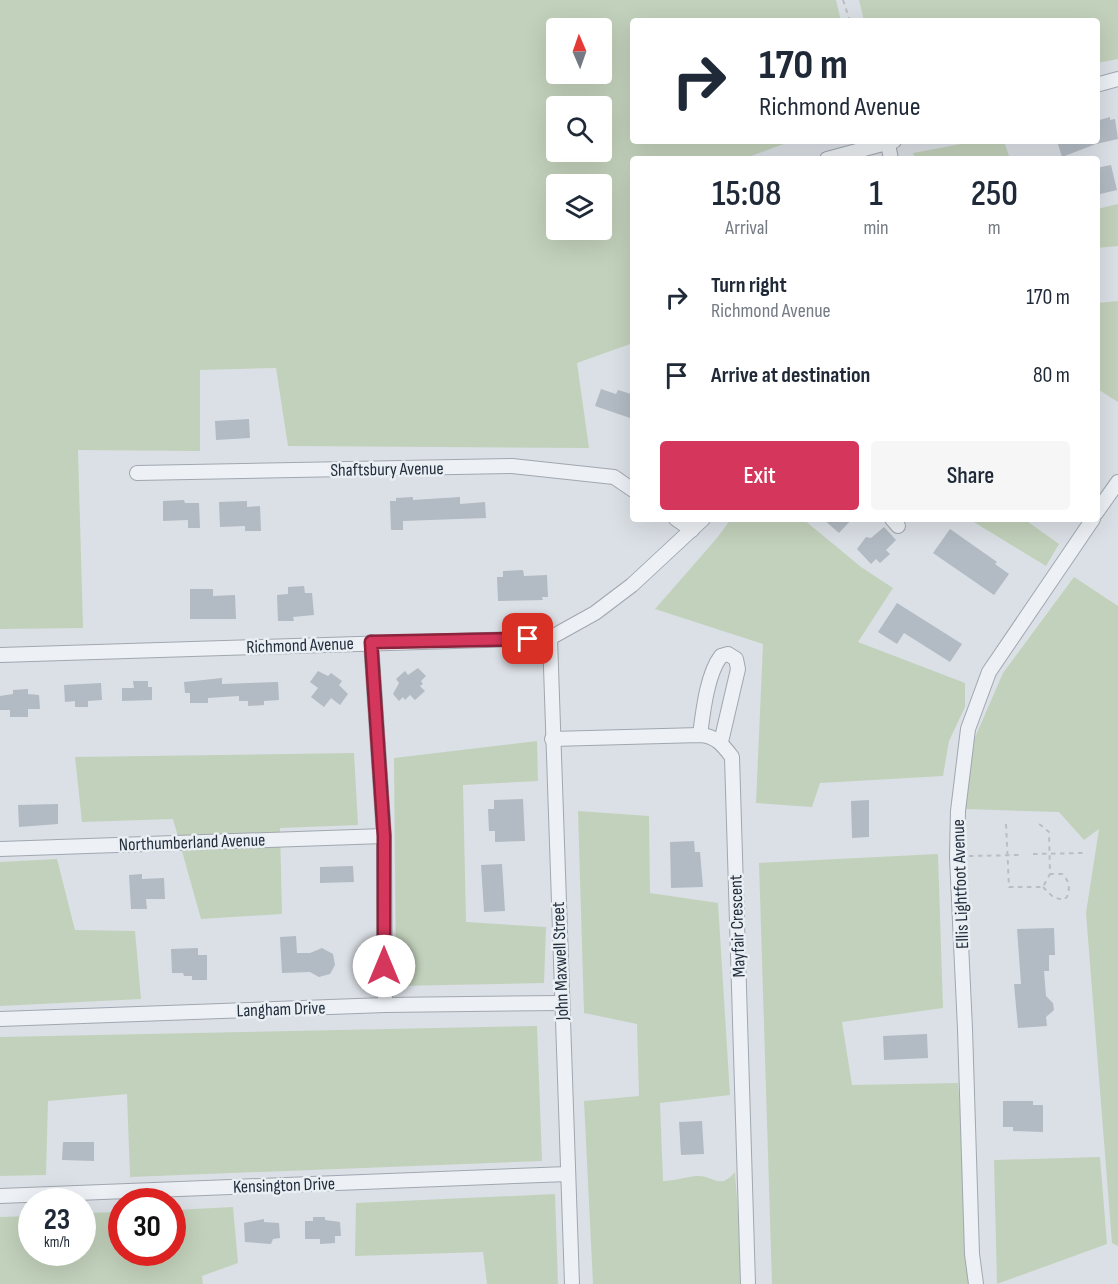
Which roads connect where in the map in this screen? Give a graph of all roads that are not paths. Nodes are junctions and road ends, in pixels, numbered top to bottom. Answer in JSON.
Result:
{"nodes":[{"id":1,"x":1118,"y":79,"type":"edge"},
{"id":2,"x":1100,"y":84,"type":"edge"},
{"id":3,"x":883,"y":144,"type":"edge"},
{"id":4,"x":838,"y":156,"type":"edge"},
{"id":5,"x":137,"y":473,"type":"dead end"},
{"id":6,"x":1118,"y":482,"type":"edge"},
{"id":7,"x":630,"y":488,"type":"edge"},
{"id":8,"x":1100,"y":507,"type":"edge"},
{"id":9,"x":680,"y":522,"type":"edge"},
{"id":10,"x":700,"y":522,"type":"edge"},
{"id":11,"x":1091,"y":522,"type":"edge"},
{"id":12,"x":692,"y":530,"type":"junction"},
{"id":13,"x":550,"y":638,"type":"junction"},
{"id":14,"x":371,"y":642,"type":"junction"},
{"id":15,"x":0,"y":655,"type":"edge"},
{"id":16,"x":700,"y":735,"type":"junction"},
{"id":17,"x":552,"y":739,"type":"junction"},
{"id":18,"x":721,"y":742,"type":"junction"},
{"id":19,"x":384,"y":836,"type":"junction"},
{"id":20,"x":0,"y":849,"type":"edge"},
{"id":21,"x":561,"y":1003,"type":"junction"},
{"id":22,"x":385,"y":1005,"type":"junction"},
{"id":23,"x":0,"y":1019,"type":"edge"},
{"id":24,"x":568,"y":1174,"type":"junction"},
{"id":25,"x":0,"y":1196,"type":"edge"},
{"id":26,"x":572,"y":1284,"type":"edge"},
{"id":27,"x":748,"y":1284,"type":"edge"},
{"id":28,"x":976,"y":1284,"type":"edge"}],
"edges":[{"from":1,"to":2,"type":"street"},
{"from":3,"to":4,"type":"street"},
{"from":5,"to":7,"type":"street","name":"Shaftsbury Avenue"},
{"from":6,"to":8,"type":"street"},
{"from":9,"to":12,"type":"street"},
{"from":10,"to":12,"type":"street","name":"Richmond Avenue"},
{"from":11,"to":28,"type":"street","name":"Ellis Lightfoot Avenue"},
{"from":12,"to":13,"type":"street","name":"Richmond Avenue"},
{"from":13,"to":14,"type":"street","name":"Richmond Avenue"},
{"from":13,"to":17,"type":"street","name":"John Maxwell Street"},
{"from":14,"to":15,"type":"street","name":"Richmond Avenue"},
{"from":14,"to":19,"type":"street"},
{"from":16,"to":17,"type":"street"},
{"from":16,"to":18,"type":"street"},
{"from":16,"to":18,"type":"street"},
{"from":17,"to":21,"type":"street","name":"John Maxwell Street"},
{"from":18,"to":27,"type":"street","name":"Mayfair Crescent"},
{"from":19,"to":20,"type":"street","name":"Northumberland Avenue"},
{"from":19,"to":22,"type":"street"},
{"from":21,"to":22,"type":"street","name":"Langham Drive"},
{"from":21,"to":24,"type":"street","name":"John Maxwell Street"},
{"from":22,"to":23,"type":"street","name":"Langham Drive"},
{"from":24,"to":25,"type":"street","name":"Kensington Drive"},
{"from":24,"to":26,"type":"street","name":"John Maxwell Street"}]}
